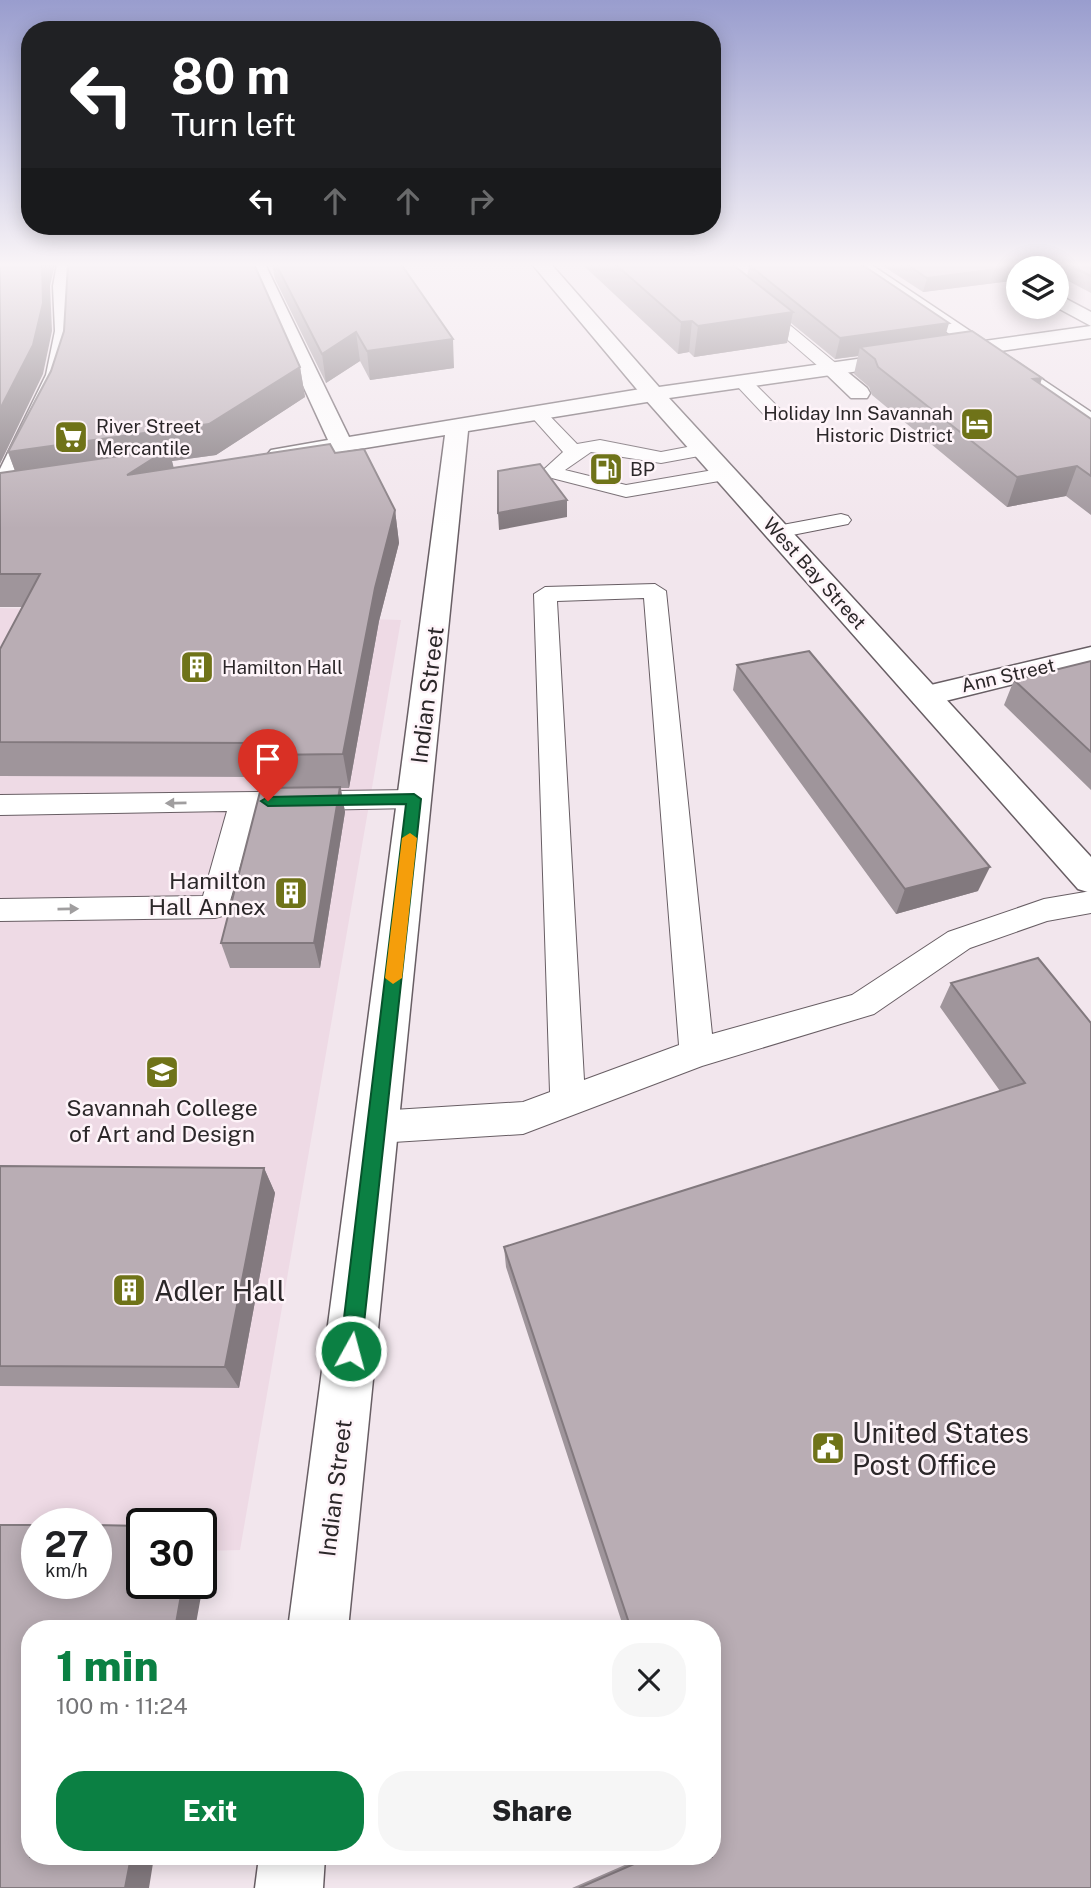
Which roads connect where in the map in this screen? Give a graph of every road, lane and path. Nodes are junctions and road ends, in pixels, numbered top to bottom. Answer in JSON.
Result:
{"nodes":[{"id":1,"x":61,"y":352,"type":"edge"},
{"id":2,"x":298,"y":352,"type":"edge"},
{"id":3,"x":617,"y":352,"type":"edge"},
{"id":4,"x":812,"y":352,"type":"edge"},
{"id":5,"x":952,"y":352,"type":"edge"},
{"id":6,"x":987,"y":352,"type":"edge"},
{"id":7,"x":832,"y":369,"type":"junction"},
{"id":8,"x":743,"y":382,"type":"junction"},
{"id":9,"x":859,"y":393,"type":"edge"},
{"id":10,"x":653,"y":394,"type":"junction"},
{"id":11,"x":538,"y":414,"type":"junction"},
{"id":12,"x":776,"y":416,"type":"dead end"},
{"id":13,"x":1091,"y":422,"type":"edge"},
{"id":14,"x":457,"y":429,"type":"junction"},
{"id":15,"x":342,"y":446,"type":"junction"},
{"id":16,"x":572,"y":450,"type":"junction"},
{"id":17,"x":703,"y":450,"type":"junction"},
{"id":18,"x":260,"y":458,"type":"edge"},
{"id":19,"x":725,"y":474,"type":"junction"},
{"id":20,"x":27,"y":493,"type":"edge"},
{"id":21,"x":0,"y":496,"type":"edge"},
{"id":22,"x":841,"y":520,"type":"dead end"},
{"id":23,"x":777,"y":532,"type":"junction"},
{"id":24,"x":1091,"y":656,"type":"edge"},
{"id":25,"x":925,"y":696,"type":"junction"},
{"id":26,"x":414,"y":799,"type":"junction"},
{"id":27,"x":244,"y":802,"type":"junction"},
{"id":28,"x":0,"y":805,"type":"edge"},
{"id":29,"x":1091,"y":880,"type":"edge"},
{"id":30,"x":1091,"y":902,"type":"edge"},
{"id":31,"x":0,"y":910,"type":"edge"},
{"id":32,"x":697,"y":1054,"type":"junction"},
{"id":33,"x":568,"y":1103,"type":"junction"},
{"id":34,"x":377,"y":1127,"type":"junction"},
{"id":35,"x":319,"y":1620,"type":"edge"},
{"id":36,"x":291,"y":1865,"type":"edge"},
{"id":37,"x":289,"y":1888,"type":"edge"}],
"edges":[{"from":1,"to":21,"type":"street"},
{"from":2,"to":15,"type":"street"},
{"from":3,"to":10,"type":"street","name":"West Bay Street"},
{"from":4,"to":7,"type":"lane"},
{"from":5,"to":7,"type":"street"},
{"from":6,"to":13,"type":"street"},
{"from":7,"to":8,"type":"street"},
{"from":7,"to":9,"type":"street"},
{"from":8,"to":10,"type":"street"},
{"from":8,"to":12,"type":"lane"},
{"from":10,"to":11,"type":"street"},
{"from":10,"to":17,"type":"street","name":"West Bay Street"},
{"from":11,"to":14,"type":"street"},
{"from":11,"to":16,"type":"lane"},
{"from":14,"to":15,"type":"street"},
{"from":14,"to":26,"type":"street","name":"Indian Street"},
{"from":15,"to":18,"type":"street"},
{"from":16,"to":17,"type":"lane"},
{"from":16,"to":19,"type":"lane"},
{"from":17,"to":19,"type":"street","name":"West Bay Street"},
{"from":19,"to":23,"type":"street","name":"West Bay Street"},
{"from":20,"to":21,"type":"street"},
{"from":22,"to":23,"type":"lane"},
{"from":23,"to":25,"type":"street","name":"West Bay Street"},
{"from":24,"to":25,"type":"street","name":"Ann Street"},
{"from":25,"to":29,"type":"street","name":"West Bay Street"},
{"from":26,"to":27,"type":"lane"},
{"from":26,"to":34,"type":"street","name":"Indian Street"},
{"from":27,"to":28,"type":"lane","one_way":true},
{"from":31,"to":27,"type":"lane","one_way":true},
{"from":30,"to":32,"type":"lane"},
{"from":32,"to":33,"type":"lane"},
{"from":32,"to":33,"type":"lane"},
{"from":33,"to":34,"type":"lane"},
{"from":34,"to":35,"type":"street","name":"Indian Street"},
{"from":36,"to":37,"type":"street"}]}
